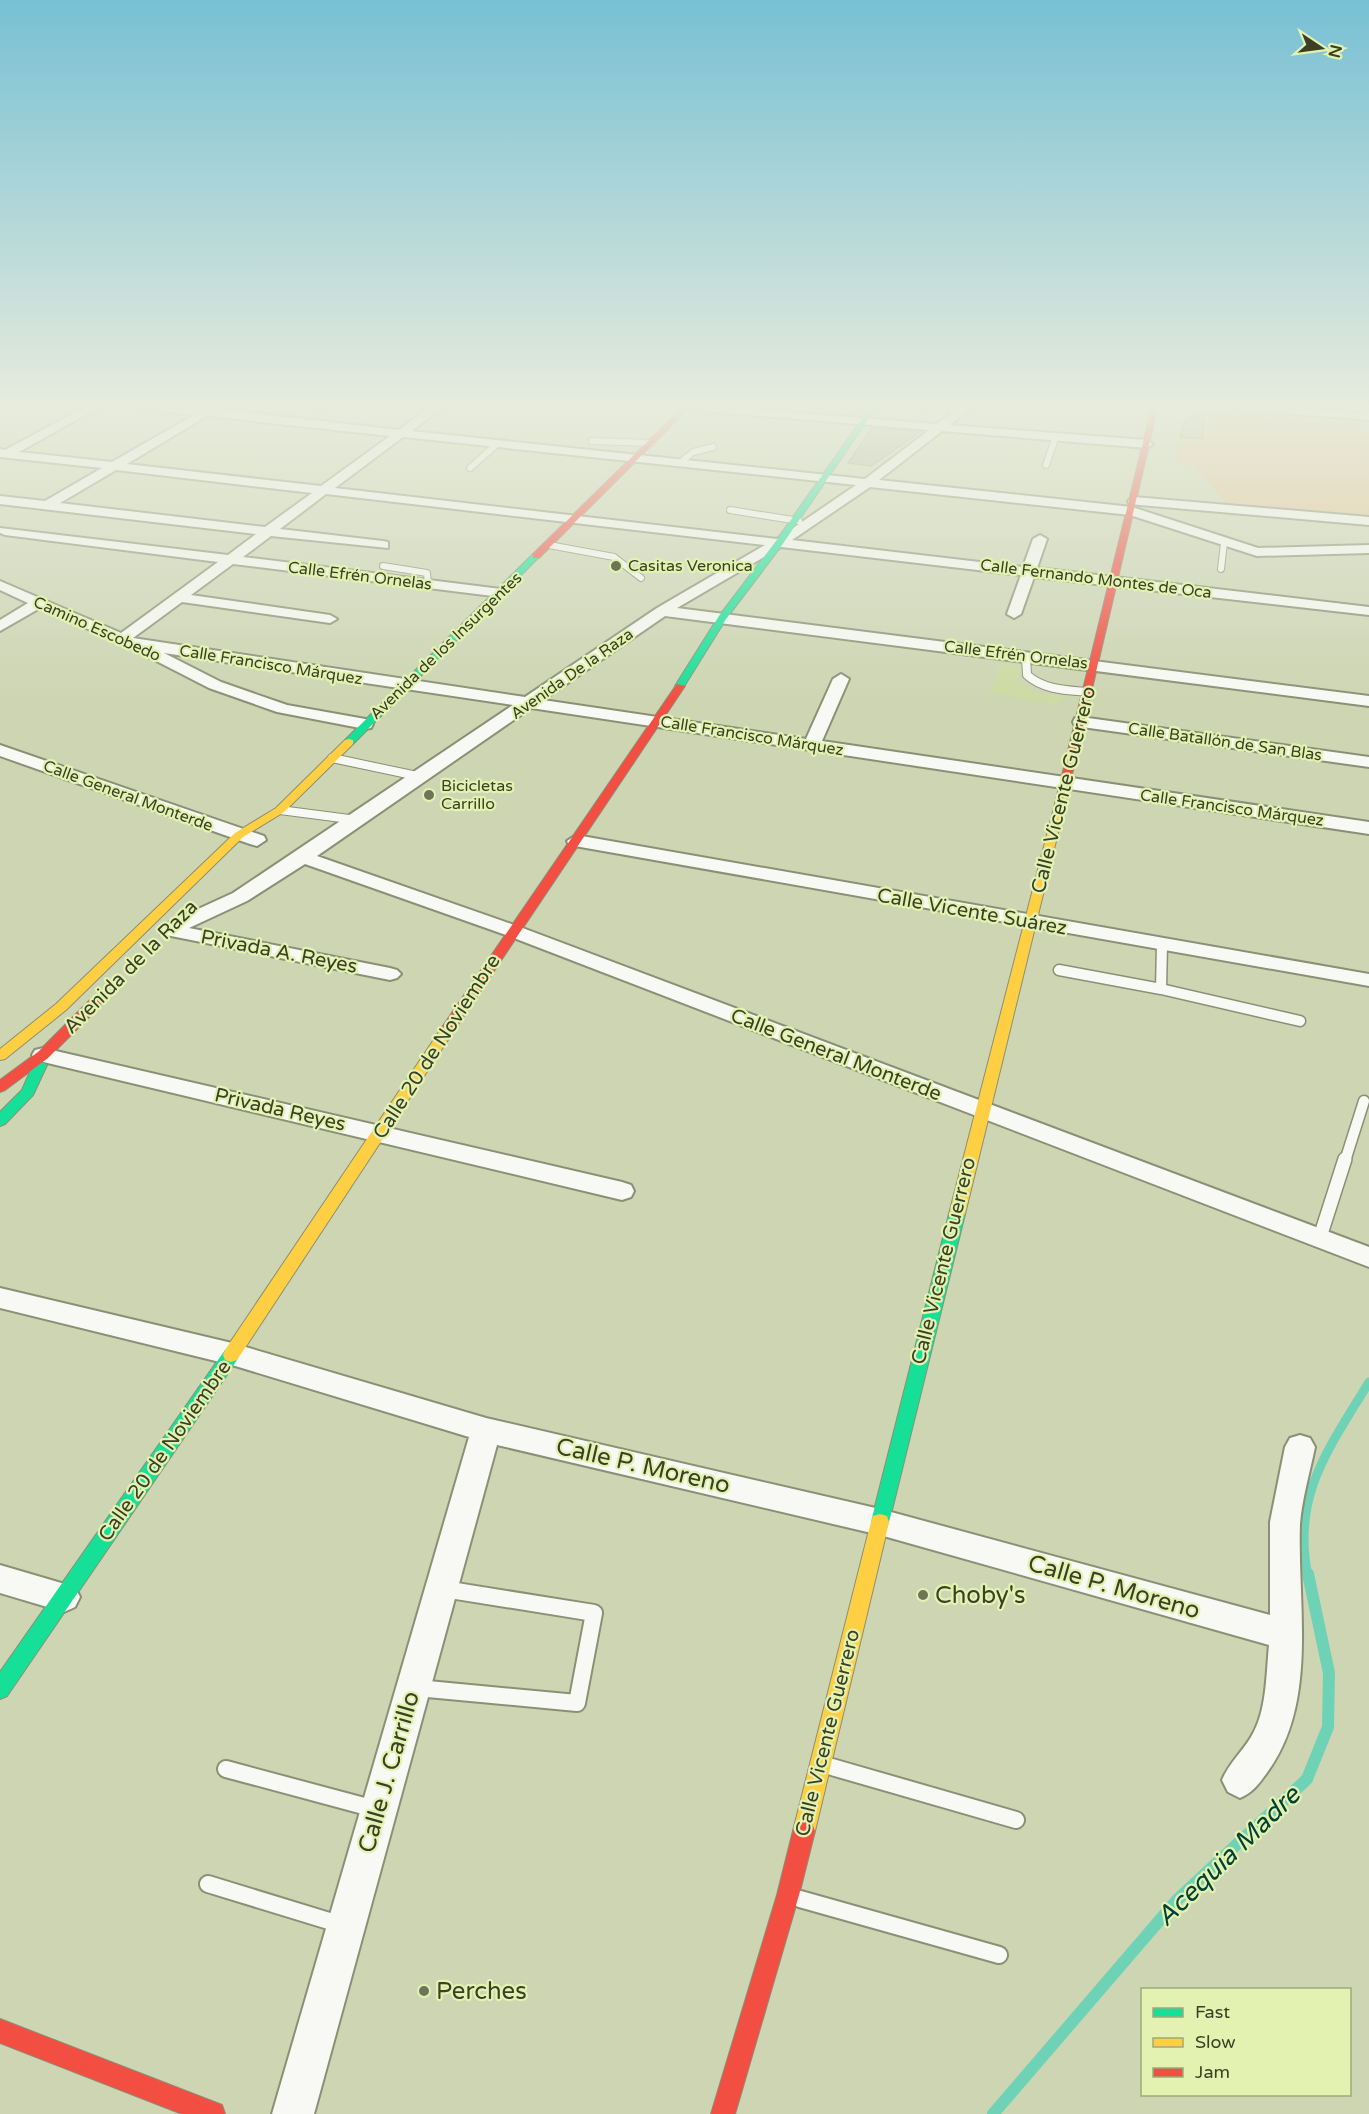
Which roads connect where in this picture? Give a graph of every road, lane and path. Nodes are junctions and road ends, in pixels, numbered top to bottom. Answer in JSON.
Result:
{"nodes":[{"id":1,"x":37,"y":505,"type":"edge"},
{"id":2,"x":304,"y":505,"type":"edge"},
{"id":3,"x":441,"y":505,"type":"edge"},
{"id":4,"x":589,"y":505,"type":"edge"},
{"id":5,"x":811,"y":505,"type":"edge"},
{"id":6,"x":830,"y":505,"type":"edge"},
{"id":7,"x":1117,"y":505,"type":"edge"},
{"id":8,"x":48,"y":506,"type":"junction"},
{"id":9,"x":1133,"y":506,"type":"junction"},
{"id":10,"x":730,"y":510,"type":"dead end"},
{"id":11,"x":573,"y":520,"type":"junction"},
{"id":12,"x":802,"y":521,"type":"junction"},
{"id":13,"x":1369,"y":521,"type":"edge"},
{"id":14,"x":268,"y":531,"type":"junction"},
{"id":15,"x":2,"y":532,"type":"edge"},
{"id":16,"x":1040,"y":539,"type":"dead end"},
{"id":17,"x":779,"y":543,"type":"junction"},
{"id":18,"x":1224,"y":543,"type":"junction"},
{"id":19,"x":383,"y":545,"type":"dead end"},
{"id":20,"x":549,"y":545,"type":"junction"},
{"id":21,"x":1369,"y":549,"type":"edge"},
{"id":22,"x":230,"y":559,"type":"junction"},
{"id":23,"x":383,"y":567,"type":"dead end"},
{"id":24,"x":1221,"y":569,"type":"dead end"},
{"id":25,"x":1029,"y":571,"type":"junction"},
{"id":26,"x":641,"y":578,"type":"dead end"},
{"id":27,"x":1112,"y":580,"type":"junction"},
{"id":28,"x":428,"y":584,"type":"junction"},
{"id":29,"x":0,"y":585,"type":"edge"},
{"id":30,"x":501,"y":593,"type":"junction"},
{"id":31,"x":178,"y":597,"type":"junction"},
{"id":32,"x":39,"y":602,"type":"junction"},
{"id":33,"x":662,"y":611,"type":"junction"},
{"id":34,"x":1369,"y":611,"type":"edge"},
{"id":35,"x":1014,"y":614,"type":"dead end"},
{"id":36,"x":722,"y":618,"type":"junction"},
{"id":37,"x":330,"y":619,"type":"dead end"},
{"id":38,"x":0,"y":627,"type":"edge"},
{"id":39,"x":128,"y":641,"type":"junction"},
{"id":40,"x":1026,"y":657,"type":"junction"},
{"id":41,"x":1094,"y":665,"type":"junction"},
{"id":42,"x":841,"y":679,"type":"dead end"},
{"id":43,"x":405,"y":686,"type":"junction"},
{"id":44,"x":1088,"y":692,"type":"junction"},
{"id":45,"x":1369,"y":701,"type":"edge"},
{"id":46,"x":530,"y":704,"type":"junction"},
{"id":47,"x":657,"y":721,"type":"junction"},
{"id":48,"x":1081,"y":722,"type":"junction"},
{"id":49,"x":365,"y":724,"type":"junction"},
{"id":50,"x":812,"y":745,"type":"junction"},
{"id":51,"x":0,"y":750,"type":"edge"},
{"id":52,"x":332,"y":758,"type":"junction"},
{"id":53,"x":1369,"y":762,"type":"edge"},
{"id":54,"x":422,"y":777,"type":"junction"},
{"id":55,"x":1065,"y":784,"type":"junction"},
{"id":56,"x":280,"y":810,"type":"junction"},
{"id":57,"x":357,"y":820,"type":"junction"},
{"id":58,"x":1369,"y":828,"type":"edge"},
{"id":59,"x":576,"y":841,"type":"junction"},
{"id":60,"x":248,"y":842,"type":"junction"},
{"id":61,"x":303,"y":857,"type":"junction"},
{"id":62,"x":200,"y":897,"type":"dead end"},
{"id":63,"x":1031,"y":923,"type":"junction"},
{"id":64,"x":513,"y":932,"type":"junction"},
{"id":65,"x":164,"y":934,"type":"junction"},
{"id":66,"x":1162,"y":945,"type":"junction"},
{"id":67,"x":1059,"y":970,"type":"dead end"},
{"id":68,"x":390,"y":974,"type":"dead end"},
{"id":69,"x":1369,"y":980,"type":"edge"},
{"id":70,"x":1161,"y":989,"type":"junction"},
{"id":71,"x":101,"y":997,"type":"dead end"},
{"id":72,"x":1300,"y":1021,"type":"dead end"},
{"id":73,"x":43,"y":1055,"type":"junction"},
{"id":74,"x":0,"y":1056,"type":"edge"},
{"id":75,"x":0,"y":1088,"type":"edge"},
{"id":76,"x":1364,"y":1101,"type":"dead end"},
{"id":77,"x":982,"y":1111,"type":"junction"},
{"id":78,"x":0,"y":1121,"type":"edge"},
{"id":79,"x":380,"y":1134,"type":"junction"},
{"id":80,"x":622,"y":1191,"type":"dead end"},
{"id":81,"x":1320,"y":1237,"type":"junction"},
{"id":82,"x":1369,"y":1257,"type":"edge"},
{"id":83,"x":0,"y":1298,"type":"edge"},
{"id":84,"x":232,"y":1354,"type":"junction"},
{"id":85,"x":486,"y":1430,"type":"junction"},
{"id":86,"x":1300,"y":1447,"type":"dead end"},
{"id":87,"x":880,"y":1522,"type":"junction"},
{"id":88,"x":0,"y":1579,"type":"edge"},
{"id":89,"x":441,"y":1589,"type":"junction"},
{"id":90,"x":64,"y":1597,"type":"junction"},
{"id":91,"x":1286,"y":1635,"type":"junction"},
{"id":92,"x":413,"y":1687,"type":"junction"},
{"id":93,"x":0,"y":1689,"type":"edge"},
{"id":94,"x":820,"y":1764,"type":"junction"},
{"id":95,"x":226,"y":1769,"type":"dead end"},
{"id":96,"x":1240,"y":1780,"type":"dead end"},
{"id":97,"x":378,"y":1810,"type":"junction"},
{"id":98,"x":1016,"y":1820,"type":"dead end"},
{"id":99,"x":208,"y":1884,"type":"dead end"},
{"id":100,"x":788,"y":1895,"type":"junction"},
{"id":101,"x":345,"y":1926,"type":"junction"},
{"id":102,"x":999,"y":1955,"type":"dead end"},
{"id":103,"x":0,"y":2031,"type":"edge"},
{"id":104,"x":180,"y":2108,"type":"edge"},
{"id":105,"x":213,"y":2114,"type":"edge"},
{"id":106,"x":293,"y":2114,"type":"edge"},
{"id":107,"x":723,"y":2114,"type":"edge"}],
"edges":[{"from":1,"to":8,"type":"street"},
{"from":2,"to":14,"type":"street"},
{"from":3,"to":11,"type":"street","name":"Calle Fernando Montes de Oca"},
{"from":4,"to":11,"type":"main road","name":"Avenida de los Insurgentes"},
{"from":5,"to":12,"type":"main road"},
{"from":6,"to":12,"type":"street","name":"Avenida De la Raza"},
{"from":7,"to":9,"type":"street"},
{"from":8,"to":14,"type":"street"},
{"from":8,"to":15,"type":"street"},
{"from":9,"to":13,"type":"street"},
{"from":9,"to":18,"type":"street"},
{"from":9,"to":27,"type":"main road","name":"Calle Vicente Guerrero"},
{"from":10,"to":12,"type":"lane"},
{"from":11,"to":17,"type":"street","name":"Calle Fernando Montes de Oca"},
{"from":11,"to":20,"type":"main road","name":"Avenida de los Insurgentes"},
{"from":12,"to":17,"type":"street","name":"Avenida De la Raza"},
{"from":14,"to":19,"type":"street"},
{"from":14,"to":22,"type":"street"},
{"from":15,"to":22,"type":"street","name":"Calle Efrén Ornelas"},
{"from":16,"to":25,"type":"street"},
{"from":17,"to":25,"type":"street","name":"Calle Fernando Montes de Oca"},
{"from":17,"to":33,"type":"street","name":"Avenida De la Raza"},
{"from":17,"to":36,"type":"main road","name":"Calle 20 de Noviembre"},
{"from":18,"to":21,"type":"street"},
{"from":18,"to":24,"type":"lane"},
{"from":20,"to":26,"type":"lane"},
{"from":20,"to":30,"type":"main road","name":"Avenida de los Insurgentes"},
{"from":22,"to":28,"type":"street","name":"Calle Efrén Ornelas"},
{"from":22,"to":31,"type":"street"},
{"from":23,"to":28,"type":"lane"},
{"from":25,"to":27,"type":"street","name":"Calle Fernando Montes de Oca"},
{"from":25,"to":35,"type":"street"},
{"from":27,"to":34,"type":"street","name":"Calle Fernando Montes de Oca"},
{"from":27,"to":41,"type":"main road","name":"Calle Vicente Guerrero"},
{"from":28,"to":30,"type":"street","name":"Calle Efrén Ornelas"},
{"from":29,"to":32,"type":"street","name":"Camino Escobedo"},
{"from":30,"to":43,"type":"main road","name":"Avenida de los Insurgentes"},
{"from":31,"to":37,"type":"street"},
{"from":31,"to":39,"type":"street"},
{"from":32,"to":38,"type":"street"},
{"from":32,"to":39,"type":"street","name":"Camino Escobedo"},
{"from":33,"to":36,"type":"street","name":"Calle Efrén Ornelas"},
{"from":33,"to":46,"type":"street","name":"Avenida De la Raza"},
{"from":36,"to":40,"type":"street","name":"Calle Efrén Ornelas"},
{"from":36,"to":47,"type":"main road","name":"Calle 20 de Noviembre"},
{"from":39,"to":43,"type":"street","name":"Calle Francisco Márquez"},
{"from":39,"to":49,"type":"street","name":"Camino Escobedo"},
{"from":40,"to":41,"type":"street","name":"Calle Efrén Ornelas"},
{"from":40,"to":44,"type":"lane"},
{"from":41,"to":44,"type":"main road","name":"Calle Vicente Guerrero"},
{"from":41,"to":45,"type":"street","name":"Calle Efrén Ornelas"},
{"from":42,"to":50,"type":"street"},
{"from":43,"to":46,"type":"street","name":"Calle Francisco Márquez"},
{"from":43,"to":49,"type":"main road","name":"Avenida de los Insurgentes"},
{"from":44,"to":48,"type":"main road","name":"Calle Vicente Guerrero"},
{"from":46,"to":47,"type":"street","name":"Calle Francisco Márquez"},
{"from":46,"to":54,"type":"street","name":"Avenida De la Raza"},
{"from":47,"to":50,"type":"street","name":"Calle Francisco Márquez"},
{"from":47,"to":59,"type":"main road","name":"Calle 20 de Noviembre"},
{"from":48,"to":53,"type":"street","name":"Calle Batallón de San Blas"},
{"from":48,"to":55,"type":"main road","name":"Calle Vicente Guerrero"},
{"from":49,"to":52,"type":"main road","name":"Avenida de los Insurgentes"},
{"from":50,"to":55,"type":"street","name":"Calle Francisco Márquez"},
{"from":51,"to":60,"type":"street","name":"Calle General Monterde"},
{"from":52,"to":54,"type":"lane"},
{"from":52,"to":56,"type":"main road","name":"Avenida de los Insurgentes"},
{"from":54,"to":57,"type":"street","name":"Avenida De la Raza"},
{"from":55,"to":58,"type":"street","name":"Calle Francisco Márquez"},
{"from":55,"to":63,"type":"main road","name":"Calle Vicente Guerrero"},
{"from":56,"to":57,"type":"lane"},
{"from":56,"to":60,"type":"main road","name":"Avenida de los Insurgentes"},
{"from":57,"to":61,"type":"street","name":"Avenida De la Raza"},
{"from":59,"to":63,"type":"street","name":"Calle Vicente Suárez"},
{"from":59,"to":64,"type":"main road","name":"Calle 20 de Noviembre"},
{"from":60,"to":74,"type":"main road","name":"Avenida de la Raza"},
{"from":61,"to":64,"type":"street","name":"Calle General Monterde"},
{"from":61,"to":65,"type":"street","name":"Avenida De la Raza"},
{"from":62,"to":65,"type":"main road","name":"Avenida de la Raza"},
{"from":63,"to":66,"type":"street","name":"Calle Vicente Suárez"},
{"from":63,"to":77,"type":"main road","name":"Calle Vicente Guerrero"},
{"from":64,"to":77,"type":"street","name":"Calle General Monterde"},
{"from":64,"to":79,"type":"main road","name":"Calle 20 de Noviembre"},
{"from":65,"to":68,"type":"street","name":"Privada A. Reyes"},
{"from":66,"to":69,"type":"street","name":"Calle Vicente Suárez"},
{"from":66,"to":70,"type":"lane"},
{"from":67,"to":70,"type":"lane"},
{"from":70,"to":72,"type":"lane"},
{"from":71,"to":73,"type":"main road","name":"Avenida de la Raza"},
{"from":73,"to":75,"type":"main road","name":"Avenida de la Raza"},
{"from":73,"to":78,"type":"main road"},
{"from":73,"to":79,"type":"street","name":"Privada Reyes"},
{"from":76,"to":81,"type":"lane"},
{"from":77,"to":81,"type":"street","name":"Calle General Monterde"},
{"from":77,"to":87,"type":"main road","name":"Calle Vicente Guerrero"},
{"from":79,"to":80,"type":"street","name":"Privada Reyes"},
{"from":79,"to":84,"type":"main road","name":"Calle 20 de Noviembre"},
{"from":81,"to":82,"type":"street","name":"Calle General Monterde"},
{"from":83,"to":84,"type":"street","name":"Calle P. Moreno"},
{"from":84,"to":85,"type":"street","name":"Calle P. Moreno"},
{"from":84,"to":90,"type":"main road","name":"Calle 20 de Noviembre"},
{"from":85,"to":87,"type":"street","name":"Calle P. Moreno"},
{"from":85,"to":89,"type":"street","name":"Calle J. Carrillo"},
{"from":86,"to":91,"type":"street"},
{"from":87,"to":91,"type":"street","name":"Calle P. Moreno"},
{"from":87,"to":94,"type":"main road","name":"Calle Vicente Guerrero"},
{"from":88,"to":90,"type":"street"},
{"from":89,"to":92,"type":"street","name":"Calle J. Carrillo"},
{"from":89,"to":92,"type":"lane"},
{"from":90,"to":93,"type":"main road","name":"Calle 20 de Noviembre"},
{"from":91,"to":96,"type":"street"},
{"from":92,"to":97,"type":"street","name":"Calle J. Carrillo"},
{"from":94,"to":98,"type":"lane"},
{"from":94,"to":100,"type":"main road","name":"Calle Vicente Guerrero"},
{"from":95,"to":97,"type":"lane"},
{"from":97,"to":101,"type":"street","name":"Calle J. Carrillo"},
{"from":99,"to":101,"type":"lane"},
{"from":100,"to":102,"type":"lane"},
{"from":100,"to":107,"type":"main road","name":"Calle Vicente Guerrero"},
{"from":101,"to":106,"type":"street","name":"Calle J. Carrillo"},
{"from":103,"to":104,"type":"main road"},
{"from":104,"to":105,"type":"main road"}]}
